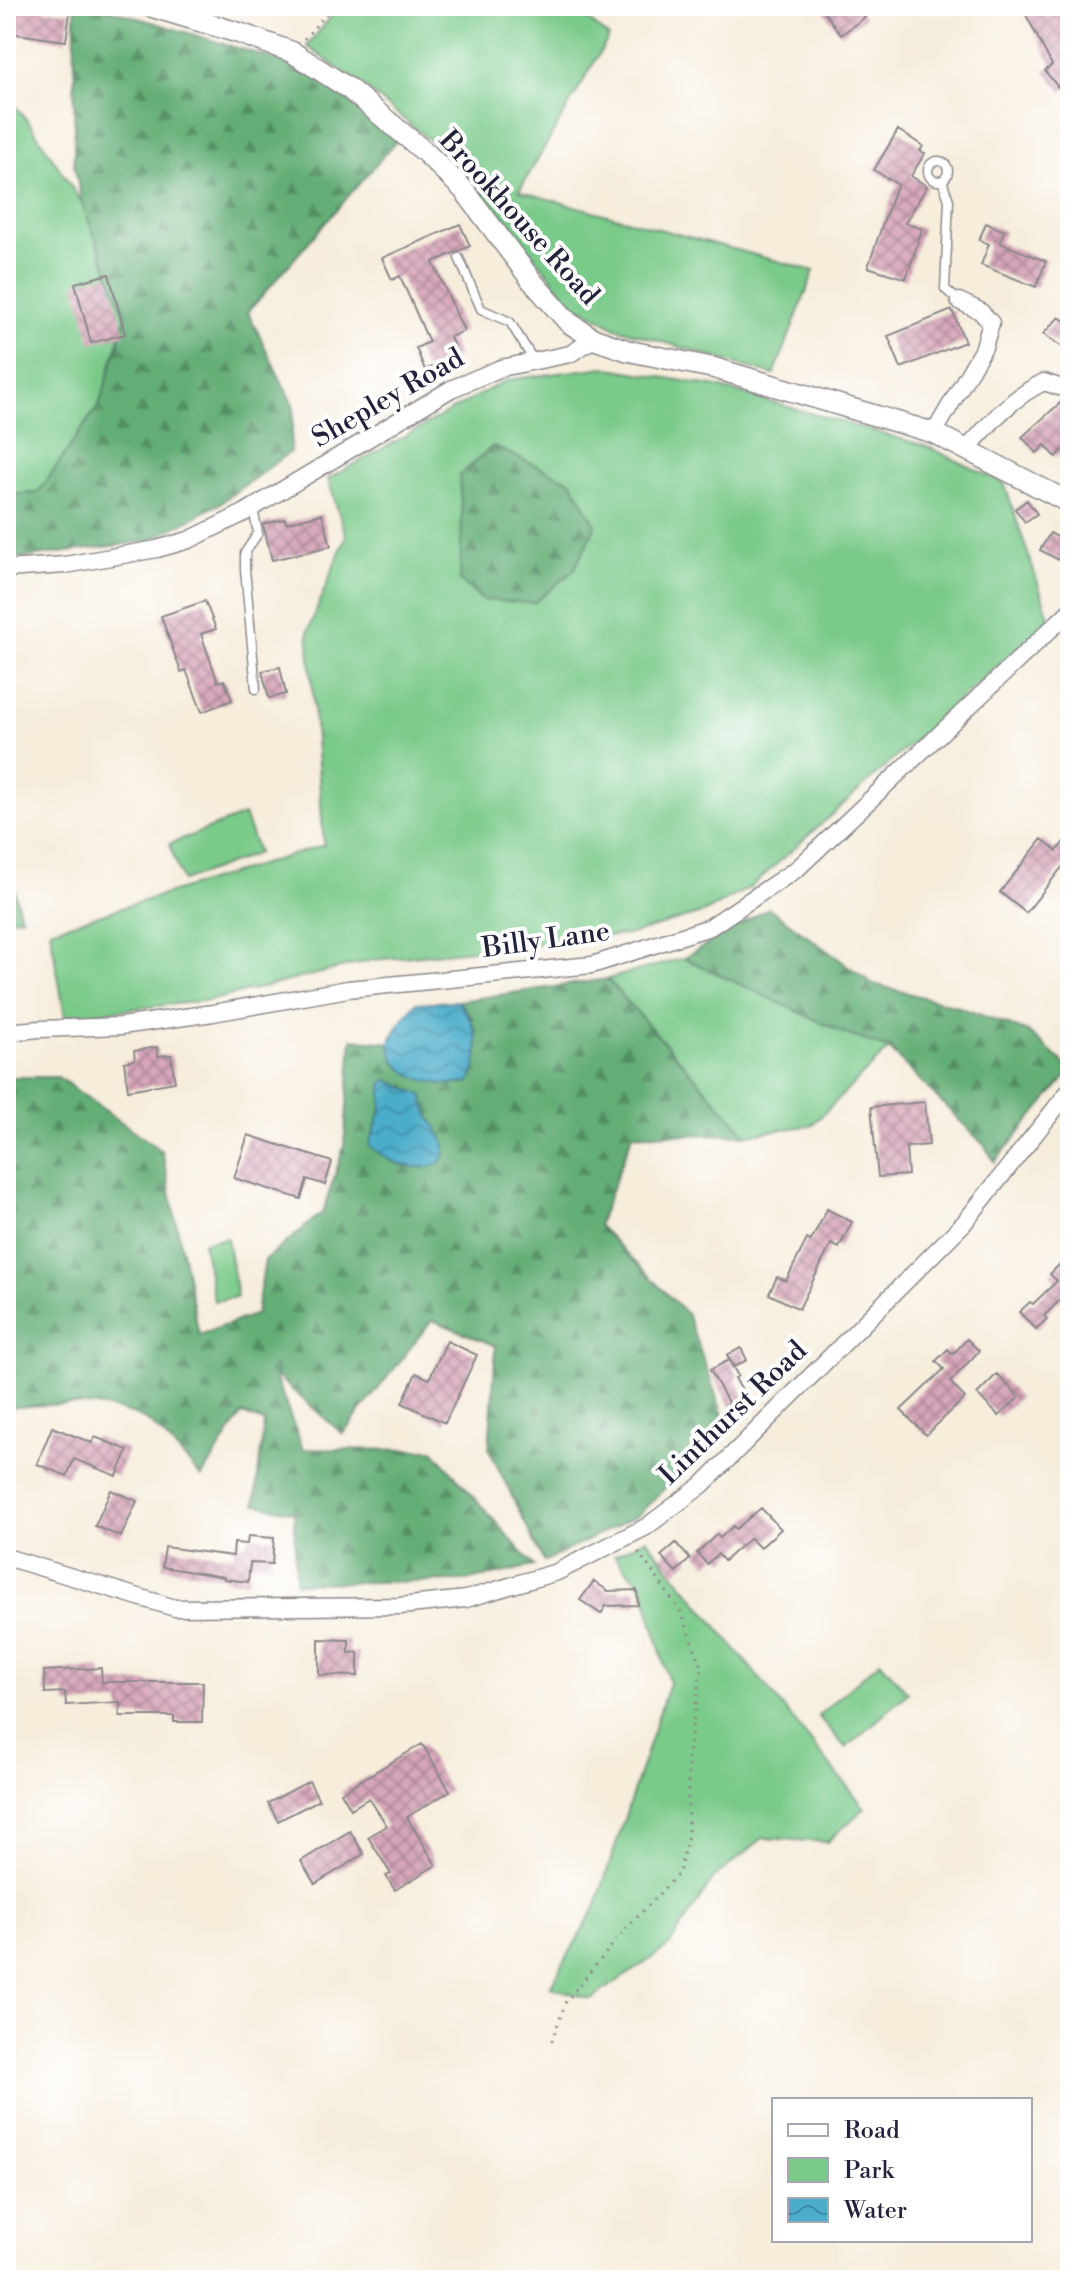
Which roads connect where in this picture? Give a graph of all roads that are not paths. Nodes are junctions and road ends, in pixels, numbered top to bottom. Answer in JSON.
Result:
{"nodes":[{"id":1,"x":149,"y":6,"type":"edge"},
{"id":2,"x":942,"y":180,"type":"dead end"},
{"id":3,"x":459,"y":258,"type":"dead end"},
{"id":4,"x":959,"y":301,"type":"joint"},
{"id":5,"x":594,"y":339,"type":"junction"},
{"id":6,"x":535,"y":361,"type":"junction"},
{"id":7,"x":1059,"y":387,"type":"dead end"},
{"id":8,"x":934,"y":433,"type":"junction"},
{"id":9,"x":967,"y":449,"type":"junction"},
{"id":10,"x":1070,"y":503,"type":"edge"},
{"id":11,"x":252,"y":508,"type":"junction"},
{"id":12,"x":6,"y":569,"type":"edge"},
{"id":13,"x":1070,"y":611,"type":"edge"},
{"id":14,"x":256,"y":689,"type":"dead end"},
{"id":15,"x":6,"y":1032,"type":"edge"},
{"id":16,"x":1070,"y":1090,"type":"edge"},
{"id":17,"x":6,"y":1557,"type":"edge"}],
"edges":[{"from":1,"to":5,"type":"street","name":"Brookhouse Road"},
{"from":2,"to":4,"type":"lane"},
{"from":3,"to":6,"type":"lane"},
{"from":4,"to":8,"type":"street"},
{"from":5,"to":6,"type":"street","name":"Shepley Road"},
{"from":5,"to":8,"type":"street"},
{"from":6,"to":11,"type":"street","name":"Shepley Road"},
{"from":7,"to":9,"type":"street"},
{"from":8,"to":9,"type":"street"},
{"from":9,"to":10,"type":"street"},
{"from":11,"to":12,"type":"street","name":"Shepley Road"},
{"from":11,"to":14,"type":"lane"},
{"from":13,"to":15,"type":"street","name":"Billy Lane"},
{"from":16,"to":17,"type":"street","name":"Linthurst Road"}]}
